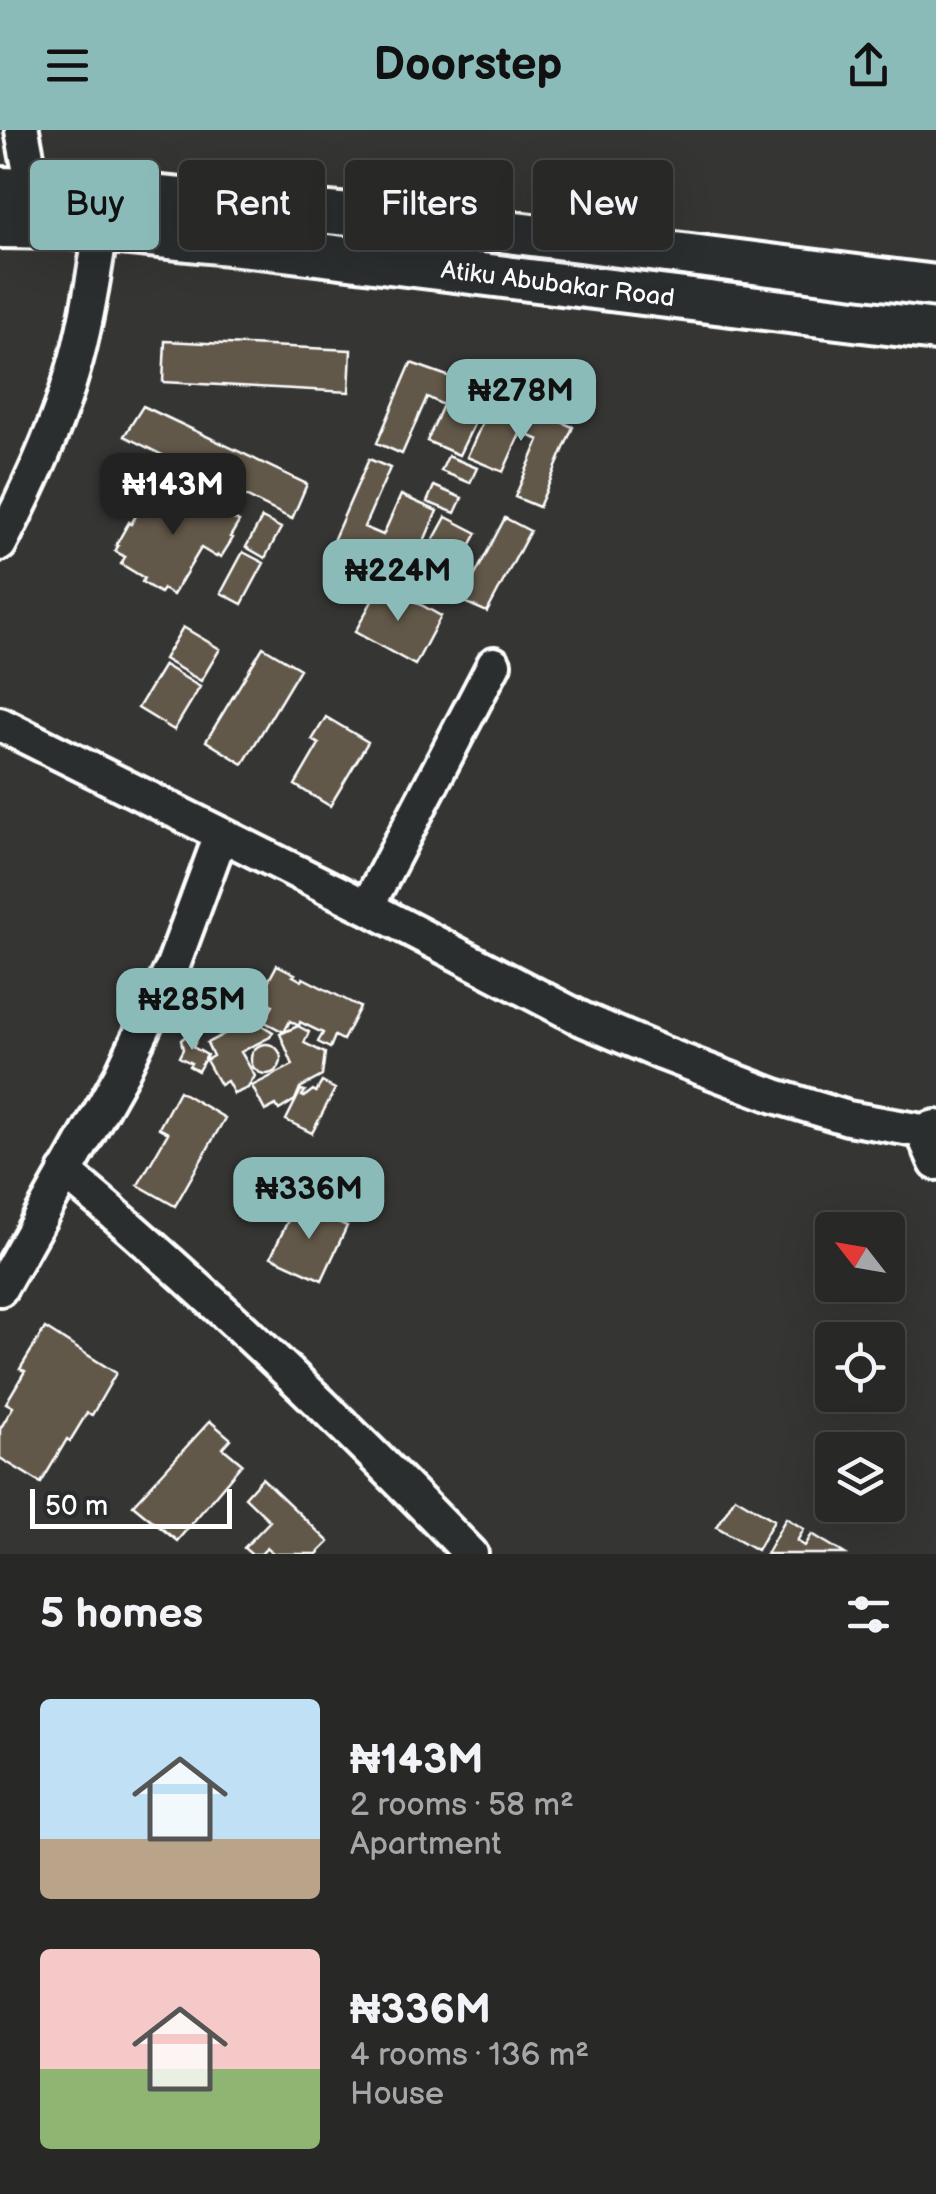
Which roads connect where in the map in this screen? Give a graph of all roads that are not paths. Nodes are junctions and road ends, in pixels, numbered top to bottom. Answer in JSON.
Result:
{"nodes":[{"id":1,"x":22,"y":130,"type":"edge"},
{"id":2,"x":16,"y":188,"type":"edge"},
{"id":3,"x":0,"y":228,"type":"edge"},
{"id":4,"x":30,"y":229,"type":"edge"},
{"id":5,"x":159,"y":237,"type":"edge"},
{"id":6,"x":98,"y":250,"type":"edge"},
{"id":7,"x":936,"y":286,"type":"edge"},
{"id":8,"x":936,"y":330,"type":"edge"},
{"id":9,"x":0,"y":544,"type":"edge"},
{"id":10,"x":494,"y":664,"type":"dead end"},
{"id":11,"x":0,"y":724,"type":"edge"},
{"id":12,"x":221,"y":835,"type":"junction"},
{"id":13,"x":367,"y":907,"type":"junction"},
{"id":14,"x":929,"y":1129,"type":"edge"},
{"id":15,"x":936,"y":1163,"type":"edge"},
{"id":16,"x":65,"y":1172,"type":"junction"},
{"id":17,"x":0,"y":1289,"type":"edge"},
{"id":18,"x":472,"y":1554,"type":"edge"}],
"edges":[{"from":1,"to":2,"type":"street"},
{"from":2,"to":7,"type":"street"},
{"from":3,"to":4,"type":"street","name":"Atiku Abubakar Road"},
{"from":5,"to":8,"type":"street","name":"Atiku Abubakar Road"},
{"from":6,"to":9,"type":"street"},
{"from":10,"to":13,"type":"street"},
{"from":11,"to":12,"type":"street"},
{"from":12,"to":13,"type":"street"},
{"from":12,"to":16,"type":"street"},
{"from":13,"to":14,"type":"street"},
{"from":14,"to":15,"type":"street"},
{"from":16,"to":17,"type":"street"},
{"from":16,"to":18,"type":"street"}]}
